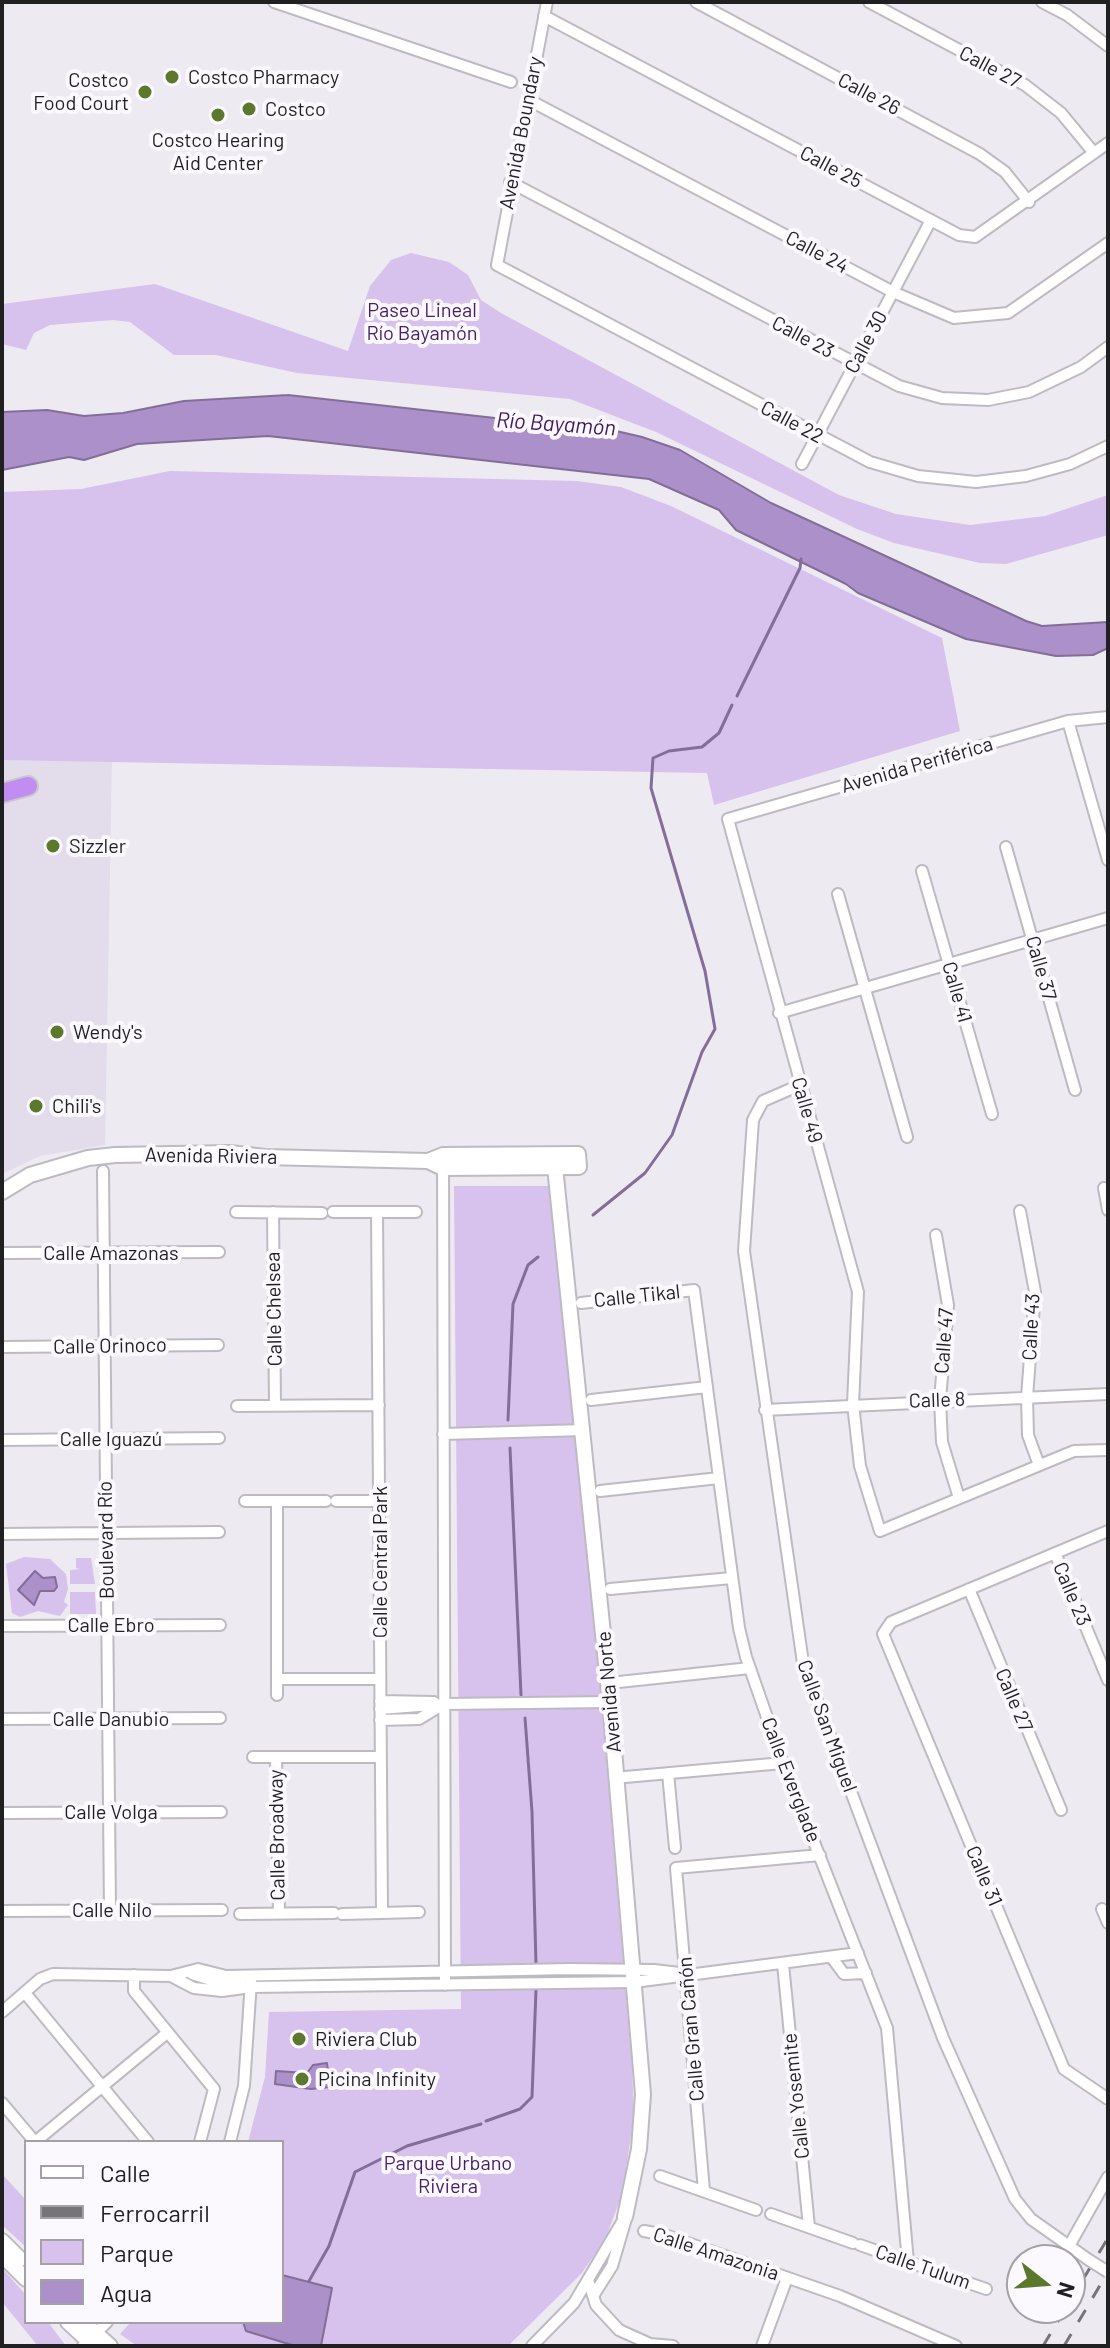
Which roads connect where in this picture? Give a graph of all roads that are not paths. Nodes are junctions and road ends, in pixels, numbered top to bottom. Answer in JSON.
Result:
{"nodes":[{"id":1,"x":274,"y":2,"type":"edge"},
{"id":2,"x":547,"y":2,"type":"edge"},
{"id":3,"x":696,"y":2,"type":"edge"},
{"id":4,"x":869,"y":2,"type":"edge"},
{"id":5,"x":1042,"y":2,"type":"edge"},
{"id":6,"x":544,"y":16,"type":"junction"},
{"id":7,"x":1108,"y":46,"type":"edge"},
{"id":8,"x":511,"y":82,"type":"dead end"},
{"id":9,"x":527,"y":99,"type":"junction"},
{"id":10,"x":1108,"y":143,"type":"edge"},
{"id":11,"x":1094,"y":153,"type":"junction"},
{"id":12,"x":510,"y":182,"type":"junction"},
{"id":13,"x":1029,"y":202,"type":"junction"},
{"id":14,"x":931,"y":220,"type":"junction"},
{"id":15,"x":1108,"y":243,"type":"edge"},
{"id":16,"x":497,"y":265,"type":"joint"},
{"id":17,"x":893,"y":292,"type":"junction"},
{"id":18,"x":1108,"y":347,"type":"edge"},
{"id":19,"x":854,"y":364,"type":"junction"},
{"id":20,"x":816,"y":435,"type":"junction"},
{"id":21,"x":1108,"y":446,"type":"edge"},
{"id":22,"x":802,"y":464,"type":"dead end"},
{"id":23,"x":1108,"y":717,"type":"edge"},
{"id":24,"x":1068,"y":721,"type":"junction"},
{"id":25,"x":28,"y":786,"type":"dead end"},
{"id":26,"x":2,"y":793,"type":"edge"},
{"id":27,"x":728,"y":819,"type":"joint"},
{"id":28,"x":1104,"y":835,"type":"edge"},
{"id":29,"x":1006,"y":847,"type":"dead end"},
{"id":30,"x":1108,"y":860,"type":"edge"},
{"id":31,"x":922,"y":871,"type":"dead end"},
{"id":32,"x":838,"y":894,"type":"dead end"},
{"id":33,"x":1108,"y":918,"type":"edge"},
{"id":34,"x":1032,"y":940,"type":"junction"},
{"id":35,"x":949,"y":964,"type":"junction"},
{"id":36,"x":865,"y":988,"type":"junction"},
{"id":37,"x":779,"y":1013,"type":"junction"},
{"id":38,"x":800,"y":1085,"type":"junction"},
{"id":39,"x":1075,"y":1090,"type":"dead end"},
{"id":40,"x":992,"y":1114,"type":"dead end"},
{"id":41,"x":907,"y":1137,"type":"dead end"},
{"id":42,"x":443,"y":1162,"type":"junction"},
{"id":43,"x":555,"y":1167,"type":"junction"},
{"id":44,"x":103,"y":1171,"type":"dead end"},
{"id":45,"x":1104,"y":1188,"type":"dead end"},
{"id":46,"x":2,"y":1192,"type":"edge"},
{"id":47,"x":1108,"y":1210,"type":"edge"},
{"id":48,"x":1020,"y":1211,"type":"dead end"},
{"id":49,"x":236,"y":1212,"type":"dead end"},
{"id":50,"x":273,"y":1212,"type":"junction"},
{"id":51,"x":377,"y":1212,"type":"junction"},
{"id":52,"x":416,"y":1212,"type":"dead end"},
{"id":53,"x":936,"y":1235,"type":"dead end"},
{"id":54,"x":219,"y":1252,"type":"dead end"},
{"id":55,"x":2,"y":1253,"type":"edge"},
{"id":56,"x":103,"y":1253,"type":"junction"},
{"id":57,"x":694,"y":1290,"type":"joint"},
{"id":58,"x":581,"y":1303,"type":"dead end"},
{"id":59,"x":218,"y":1345,"type":"dead end"},
{"id":60,"x":104,"y":1346,"type":"junction"},
{"id":61,"x":2,"y":1347,"type":"edge"},
{"id":62,"x":707,"y":1387,"type":"junction"},
{"id":63,"x":1108,"y":1394,"type":"edge"},
{"id":64,"x":1027,"y":1397,"type":"junction"},
{"id":65,"x":591,"y":1400,"type":"dead end"},
{"id":66,"x":940,"y":1400,"type":"junction"},
{"id":67,"x":853,"y":1404,"type":"junction"},
{"id":68,"x":275,"y":1405,"type":"junction"},
{"id":69,"x":379,"y":1405,"type":"junction"},
{"id":70,"x":237,"y":1406,"type":"dead end"},
{"id":71,"x":765,"y":1410,"type":"junction"},
{"id":72,"x":584,"y":1430,"type":"junction"},
{"id":73,"x":443,"y":1434,"type":"junction"},
{"id":74,"x":219,"y":1438,"type":"dead end"},
{"id":75,"x":105,"y":1439,"type":"junction"},
{"id":76,"x":2,"y":1440,"type":"edge"},
{"id":77,"x":1108,"y":1450,"type":"edge"},
{"id":78,"x":1039,"y":1465,"type":"junction"},
{"id":79,"x":719,"y":1478,"type":"junction"},
{"id":80,"x":600,"y":1491,"type":"dead end"},
{"id":81,"x":959,"y":1498,"type":"junction"},
{"id":82,"x":245,"y":1501,"type":"dead end"},
{"id":83,"x":277,"y":1501,"type":"junction"},
{"id":84,"x":379,"y":1501,"type":"junction"},
{"id":85,"x":1108,"y":1531,"type":"edge"},
{"id":86,"x":106,"y":1532,"type":"junction"},
{"id":87,"x":219,"y":1532,"type":"dead end"},
{"id":88,"x":2,"y":1534,"type":"edge"},
{"id":89,"x":1055,"y":1553,"type":"junction"},
{"id":90,"x":732,"y":1578,"type":"junction"},
{"id":91,"x":610,"y":1589,"type":"dead end"},
{"id":92,"x":969,"y":1589,"type":"junction"},
{"id":93,"x":107,"y":1625,"type":"junction"},
{"id":94,"x":220,"y":1625,"type":"dead end"},
{"id":95,"x":2,"y":1626,"type":"edge"},
{"id":96,"x":750,"y":1668,"type":"junction"},
{"id":97,"x":277,"y":1679,"type":"junction"},
{"id":98,"x":380,"y":1679,"type":"junction"},
{"id":99,"x":1108,"y":1680,"type":"edge"},
{"id":100,"x":619,"y":1682,"type":"dead end"},
{"id":101,"x":277,"y":1695,"type":"dead end"},
{"id":102,"x":610,"y":1702,"type":"junction"},
{"id":103,"x":444,"y":1704,"type":"junction"},
{"id":104,"x":380,"y":1710,"type":"junction"},
{"id":105,"x":220,"y":1718,"type":"dead end"},
{"id":106,"x":2,"y":1719,"type":"edge"},
{"id":107,"x":108,"y":1719,"type":"junction"},
{"id":108,"x":253,"y":1757,"type":"dead end"},
{"id":109,"x":276,"y":1757,"type":"junction"},
{"id":110,"x":381,"y":1757,"type":"junction"},
{"id":111,"x":783,"y":1763,"type":"junction"},
{"id":112,"x":668,"y":1773,"type":"junction"},
{"id":113,"x":625,"y":1777,"type":"dead end"},
{"id":114,"x":1061,"y":1810,"type":"dead end"},
{"id":115,"x":109,"y":1812,"type":"junction"},
{"id":116,"x":221,"y":1812,"type":"dead end"},
{"id":117,"x":2,"y":1813,"type":"edge"},
{"id":118,"x":675,"y":1848,"type":"dead end"},
{"id":119,"x":820,"y":1855,"type":"junction"},
{"id":120,"x":1102,"y":1909,"type":"dead end"},
{"id":121,"x":110,"y":1910,"type":"junction"},
{"id":122,"x":222,"y":1910,"type":"dead end"},
{"id":123,"x":2,"y":1911,"type":"edge"},
{"id":124,"x":419,"y":1912,"type":"dead end"},
{"id":125,"x":279,"y":1913,"type":"junction"},
{"id":126,"x":382,"y":1913,"type":"junction"},
{"id":127,"x":240,"y":1914,"type":"dead end"},
{"id":128,"x":1108,"y":1923,"type":"edge"},
{"id":129,"x":858,"y":1953,"type":"junction"},
{"id":130,"x":832,"y":1958,"type":"junction"},
{"id":131,"x":783,"y":1964,"type":"junction"},
{"id":132,"x":866,"y":1973,"type":"junction"},
{"id":133,"x":688,"y":1974,"type":"junction"},
{"id":134,"x":134,"y":1975,"type":"junction"},
{"id":135,"x":174,"y":1975,"type":"junction"},
{"id":136,"x":251,"y":1975,"type":"junction"},
{"id":137,"x":634,"y":1976,"type":"junction"},
{"id":138,"x":445,"y":1980,"type":"junction"},
{"id":139,"x":251,"y":1987,"type":"junction"},
{"id":140,"x":25,"y":1993,"type":"junction"},
{"id":141,"x":2,"y":2012,"type":"edge"},
{"id":142,"x":167,"y":2033,"type":"junction"},
{"id":143,"x":101,"y":2087,"type":"junction"},
{"id":144,"x":1108,"y":2099,"type":"edge"},
{"id":145,"x":2,"y":2103,"type":"edge"},
{"id":146,"x":33,"y":2140,"type":"edge"},
{"id":147,"x":37,"y":2140,"type":"edge"},
{"id":148,"x":146,"y":2140,"type":"edge"},
{"id":149,"x":201,"y":2140,"type":"edge"},
{"id":150,"x":230,"y":2140,"type":"edge"},
{"id":151,"x":660,"y":2176,"type":"dead end"},
{"id":152,"x":1108,"y":2177,"type":"edge"},
{"id":153,"x":704,"y":2191,"type":"junction"},
{"id":154,"x":756,"y":2210,"type":"dead end"},
{"id":155,"x":771,"y":2214,"type":"dead end"},
{"id":156,"x":625,"y":2217,"type":"junction"},
{"id":157,"x":809,"y":2227,"type":"junction"},
{"id":158,"x":644,"y":2231,"type":"dead end"},
{"id":159,"x":2,"y":2241,"type":"edge"},
{"id":160,"x":1066,"y":2244,"type":"edge"},
{"id":161,"x":1070,"y":2244,"type":"edge"},
{"id":162,"x":2,"y":2255,"type":"edge"},
{"id":163,"x":1086,"y":2258,"type":"edge"},
{"id":164,"x":908,"y":2262,"type":"junction"},
{"id":165,"x":24,"y":2263,"type":"edge"},
{"id":166,"x":1108,"y":2272,"type":"edge"},
{"id":167,"x":24,"y":2277,"type":"edge"},
{"id":168,"x":787,"y":2278,"type":"junction"},
{"id":169,"x":589,"y":2283,"type":"junction"},
{"id":170,"x":986,"y":2289,"type":"dead end"},
{"id":171,"x":593,"y":2296,"type":"junction"},
{"id":172,"x":70,"y":2324,"type":"edge"},
{"id":173,"x":105,"y":2324,"type":"edge"},
{"id":174,"x":90,"y":2342,"type":"edge"},
{"id":175,"x":110,"y":2346,"type":"edge"},
{"id":176,"x":532,"y":2346,"type":"edge"},
{"id":177,"x":673,"y":2346,"type":"edge"},
{"id":178,"x":762,"y":2346,"type":"edge"},
{"id":179,"x":956,"y":2346,"type":"edge"}],
"edges":[{"from":1,"to":8,"type":"street"},
{"from":2,"to":6,"type":"street","name":"Avenida Boundary"},
{"from":3,"to":13,"type":"street","name":"Calle 26"},
{"from":4,"to":11,"type":"street","name":"Calle 27"},
{"from":5,"to":7,"type":"street"},
{"from":6,"to":9,"type":"street","name":"Avenida Boundary"},
{"from":6,"to":14,"type":"street","name":"Calle 25"},
{"from":9,"to":12,"type":"street","name":"Avenida Boundary"},
{"from":9,"to":17,"type":"street","name":"Calle 24"},
{"from":10,"to":11,"type":"street","name":"Calle 25"},
{"from":11,"to":13,"type":"street","name":"Calle 25"},
{"from":12,"to":16,"type":"street","name":"Avenida Boundary"},
{"from":12,"to":19,"type":"street","name":"Calle 23"},
{"from":13,"to":14,"type":"street","name":"Calle 25"},
{"from":14,"to":17,"type":"street","name":"Calle 30"},
{"from":15,"to":17,"type":"street","name":"Calle 24"},
{"from":16,"to":20,"type":"street","name":"Calle 22"},
{"from":17,"to":19,"type":"street","name":"Calle 30"},
{"from":18,"to":19,"type":"street","name":"Calle 23"},
{"from":19,"to":20,"type":"street","name":"Calle 30"},
{"from":20,"to":21,"type":"street","name":"Calle 22"},
{"from":20,"to":22,"type":"street","name":"Calle 30"},
{"from":23,"to":24,"type":"street","name":"Avenida Periférica"},
{"from":24,"to":27,"type":"street","name":"Avenida Periférica"},
{"from":24,"to":28,"type":"street"},
{"from":25,"to":26,"type":"highway"},
{"from":27,"to":37,"type":"street","name":"Calle 49"},
{"from":28,"to":30,"type":"street"},
{"from":29,"to":34,"type":"street","name":"Calle 37"},
{"from":31,"to":35,"type":"street","name":"Calle 41"},
{"from":32,"to":36,"type":"street"},
{"from":33,"to":34,"type":"street"},
{"from":34,"to":35,"type":"street"},
{"from":34,"to":39,"type":"street","name":"Calle 37"},
{"from":35,"to":36,"type":"street"},
{"from":35,"to":40,"type":"street","name":"Calle 41"},
{"from":36,"to":37,"type":"street"},
{"from":36,"to":41,"type":"street"},
{"from":37,"to":38,"type":"street","name":"Calle 49"},
{"from":38,"to":67,"type":"street","name":"Calle 49"},
{"from":38,"to":71,"type":"street","name":"Calle San Miguel"},
{"from":42,"to":43,"type":"street","name":"Avenida Riviera"},
{"from":42,"to":43,"type":"street","name":"Avenida Riviera"},
{"from":42,"to":46,"type":"street","name":"Avenida Riviera"},
{"from":42,"to":73,"type":"street"},
{"from":43,"to":72,"type":"street","name":"Avenida Norte"},
{"from":44,"to":56,"type":"street","name":"Boulevard Río"},
{"from":45,"to":47,"type":"street"},
{"from":48,"to":64,"type":"street","name":"Calle 43"},
{"from":49,"to":50,"type":"street"},
{"from":50,"to":51,"type":"street"},
{"from":50,"to":68,"type":"street","name":"Calle Chelsea"},
{"from":51,"to":52,"type":"street"},
{"from":51,"to":69,"type":"street","name":"Calle Central Park"},
{"from":53,"to":66,"type":"street","name":"Calle 47"},
{"from":54,"to":56,"type":"street","name":"Calle Amazonas"},
{"from":55,"to":56,"type":"street","name":"Calle Amazonas"},
{"from":56,"to":60,"type":"street","name":"Boulevard Río"},
{"from":57,"to":58,"type":"street","name":"Calle Tikal"},
{"from":57,"to":62,"type":"street","name":"Calle Everglade"},
{"from":59,"to":60,"type":"street","name":"Calle Orinoco"},
{"from":60,"to":61,"type":"street","name":"Calle Orinoco"},
{"from":60,"to":75,"type":"street","name":"Boulevard Río"},
{"from":62,"to":65,"type":"street"},
{"from":62,"to":79,"type":"street","name":"Calle Everglade"},
{"from":63,"to":64,"type":"street","name":"Calle 8"},
{"from":64,"to":66,"type":"street","name":"Calle 8"},
{"from":64,"to":78,"type":"street","name":"Calle 43"},
{"from":66,"to":67,"type":"street","name":"Calle 8"},
{"from":66,"to":81,"type":"street","name":"Calle 47"},
{"from":67,"to":71,"type":"street","name":"Calle 8"},
{"from":67,"to":81,"type":"street","name":"Calle 49"},
{"from":68,"to":69,"type":"street"},
{"from":68,"to":70,"type":"street"},
{"from":69,"to":84,"type":"street","name":"Calle Central Park"},
{"from":71,"to":160,"type":"street","name":"Calle San Miguel"},
{"from":72,"to":73,"type":"street"},
{"from":72,"to":102,"type":"street","name":"Avenida Norte"},
{"from":73,"to":103,"type":"street"},
{"from":74,"to":75,"type":"street","name":"Calle Iguazú"},
{"from":75,"to":76,"type":"street","name":"Calle Iguazú"},
{"from":75,"to":86,"type":"street","name":"Boulevard Río"},
{"from":77,"to":78,"type":"street"},
{"from":78,"to":81,"type":"street"},
{"from":79,"to":80,"type":"street"},
{"from":79,"to":90,"type":"street","name":"Calle Everglade"},
{"from":82,"to":83,"type":"street"},
{"from":83,"to":84,"type":"street"},
{"from":83,"to":97,"type":"street"},
{"from":84,"to":98,"type":"street","name":"Calle Central Park"},
{"from":85,"to":89,"type":"street"},
{"from":86,"to":87,"type":"street"},
{"from":86,"to":88,"type":"street"},
{"from":86,"to":93,"type":"street","name":"Boulevard Río"},
{"from":89,"to":92,"type":"street"},
{"from":89,"to":99,"type":"street","name":"Calle 23"},
{"from":90,"to":91,"type":"street"},
{"from":90,"to":96,"type":"street","name":"Calle Everglade"},
{"from":92,"to":114,"type":"street","name":"Calle 27"},
{"from":92,"to":144,"type":"street","name":"Calle 31"},
{"from":93,"to":94,"type":"street","name":"Calle Ebro"},
{"from":93,"to":95,"type":"street","name":"Calle Ebro"},
{"from":93,"to":107,"type":"street","name":"Boulevard Río"},
{"from":96,"to":100,"type":"street"},
{"from":96,"to":111,"type":"street","name":"Calle Everglade"},
{"from":97,"to":98,"type":"street"},
{"from":97,"to":101,"type":"street"},
{"from":98,"to":104,"type":"street","name":"Calle Central Park"},
{"from":102,"to":103,"type":"street"},
{"from":102,"to":137,"type":"street","name":"Avenida Norte"},
{"from":103,"to":104,"type":"street"},
{"from":103,"to":104,"type":"street"},
{"from":103,"to":138,"type":"street"},
{"from":104,"to":110,"type":"street","name":"Calle Central Park"},
{"from":105,"to":107,"type":"street","name":"Calle Danubio"},
{"from":106,"to":107,"type":"street","name":"Calle Danubio"},
{"from":107,"to":115,"type":"street","name":"Boulevard Río"},
{"from":108,"to":109,"type":"street"},
{"from":109,"to":110,"type":"street"},
{"from":109,"to":125,"type":"street","name":"Calle Broadway"},
{"from":110,"to":126,"type":"street","name":"Calle Central Park"},
{"from":111,"to":112,"type":"street"},
{"from":111,"to":119,"type":"street","name":"Calle Everglade"},
{"from":112,"to":113,"type":"street"},
{"from":112,"to":118,"type":"street"},
{"from":115,"to":116,"type":"street","name":"Calle Volga"},
{"from":115,"to":117,"type":"street","name":"Calle Volga"},
{"from":115,"to":121,"type":"street","name":"Boulevard Río"},
{"from":119,"to":129,"type":"street","name":"Calle Everglade"},
{"from":119,"to":133,"type":"street","name":"Calle Gran Cañón"},
{"from":120,"to":128,"type":"street"},
{"from":121,"to":122,"type":"street","name":"Calle Nilo"},
{"from":121,"to":123,"type":"street","name":"Calle Nilo"},
{"from":124,"to":126,"type":"street"},
{"from":125,"to":126,"type":"street"},
{"from":125,"to":127,"type":"street"},
{"from":129,"to":130,"type":"street"},
{"from":129,"to":132,"type":"street","name":"Calle Everglade"},
{"from":130,"to":131,"type":"street"},
{"from":130,"to":132,"type":"street"},
{"from":131,"to":133,"type":"street"},
{"from":131,"to":157,"type":"street","name":"Calle Yosemite"},
{"from":132,"to":164,"type":"street","name":"Calle Everglade"},
{"from":133,"to":137,"type":"street"},
{"from":133,"to":153,"type":"street","name":"Calle Gran Cañón"},
{"from":134,"to":135,"type":"street"},
{"from":134,"to":140,"type":"street"},
{"from":134,"to":142,"type":"street"},
{"from":135,"to":136,"type":"street"},
{"from":135,"to":139,"type":"street"},
{"from":136,"to":138,"type":"street"},
{"from":136,"to":139,"type":"street"},
{"from":137,"to":138,"type":"street"},
{"from":137,"to":156,"type":"street","name":"Avenida Norte"},
{"from":138,"to":139,"type":"street"},
{"from":139,"to":150,"type":"street"},
{"from":140,"to":141,"type":"street"},
{"from":140,"to":143,"type":"street"},
{"from":142,"to":143,"type":"street"},
{"from":142,"to":149,"type":"street"},
{"from":143,"to":147,"type":"street"},
{"from":143,"to":148,"type":"street"},
{"from":145,"to":146,"type":"street"},
{"from":151,"to":153,"type":"street"},
{"from":152,"to":161,"type":"street"},
{"from":153,"to":154,"type":"street"},
{"from":155,"to":157,"type":"street","name":"Calle Tulum"},
{"from":156,"to":169,"type":"street"},
{"from":156,"to":171,"type":"street"},
{"from":157,"to":164,"type":"street","name":"Calle Tulum"},
{"from":158,"to":168,"type":"street","name":"Calle Amazonia"},
{"from":159,"to":165,"type":"street"},
{"from":162,"to":167,"type":"street"},
{"from":163,"to":166,"type":"street","name":"Calle San Miguel","bridge":true},
{"from":164,"to":170,"type":"street","name":"Calle Tulum"},
{"from":168,"to":178,"type":"street"},
{"from":168,"to":179,"type":"street","name":"Calle Amazonia"},
{"from":169,"to":171,"type":"street"},
{"from":169,"to":176,"type":"street"},
{"from":171,"to":177,"type":"street"},
{"from":172,"to":174,"type":"street"},
{"from":173,"to":174,"type":"street"},
{"from":174,"to":175,"type":"street"}]}
